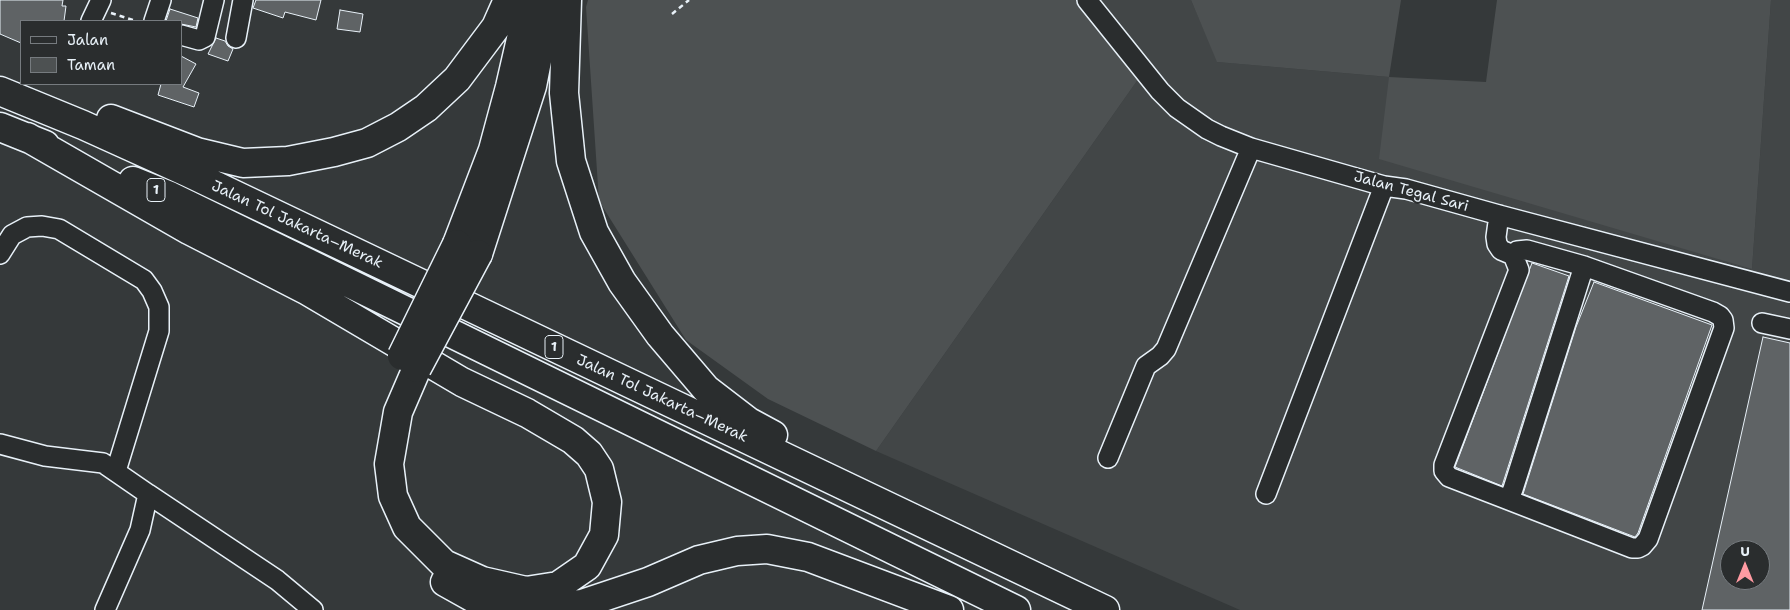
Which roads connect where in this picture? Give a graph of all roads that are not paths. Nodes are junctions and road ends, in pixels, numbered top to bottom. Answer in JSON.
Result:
{"nodes":[{"id":1,"x":161,"y":0,"type":"edge"},
{"id":2,"x":214,"y":0,"type":"edge"},
{"id":3,"x":243,"y":0,"type":"edge"},
{"id":4,"x":508,"y":0,"type":"edge"},
{"id":5,"x":530,"y":0,"type":"edge"},
{"id":6,"x":549,"y":0,"type":"edge"},
{"id":7,"x":567,"y":0,"type":"edge"},
{"id":8,"x":1087,"y":0,"type":"edge"},
{"id":9,"x":154,"y":20,"type":"edge"},
{"id":10,"x":182,"y":35,"type":"edge"},
{"id":11,"x":236,"y":38,"type":"dead end"},
{"id":12,"x":0,"y":78,"type":"edge"},
{"id":13,"x":0,"y":91,"type":"edge"},
{"id":14,"x":0,"y":127,"type":"edge"},
{"id":15,"x":28,"y":137,"type":"junction"},
{"id":16,"x":1251,"y":148,"type":"junction"},
{"id":17,"x":1384,"y":186,"type":"junction"},
{"id":18,"x":1499,"y":215,"type":"junction"},
{"id":19,"x":467,"y":249,"type":"junction"},
{"id":20,"x":0,"y":254,"type":"edge"},
{"id":21,"x":1513,"y":255,"type":"junction"},
{"id":22,"x":1584,"y":266,"type":"junction"},
{"id":23,"x":1790,"y":292,"type":"edge"},
{"id":24,"x":1762,"y":323,"type":"dead end"},
{"id":25,"x":1790,"y":328,"type":"edge"},
{"id":26,"x":409,"y":362,"type":"junction"},
{"id":27,"x":0,"y":444,"type":"edge"},
{"id":28,"x":1108,"y":458,"type":"dead end"},
{"id":29,"x":116,"y":471,"type":"junction"},
{"id":30,"x":148,"y":494,"type":"junction"},
{"id":31,"x":1266,"y":494,"type":"dead end"},
{"id":32,"x":1506,"y":499,"type":"junction"},
{"id":33,"x":105,"y":610,"type":"edge"},
{"id":34,"x":313,"y":610,"type":"edge"},
{"id":35,"x":518,"y":610,"type":"edge"},
{"id":36,"x":532,"y":610,"type":"edge"},
{"id":37,"x":949,"y":610,"type":"edge"},
{"id":38,"x":1016,"y":610,"type":"edge"},
{"id":39,"x":1105,"y":610,"type":"edge"},
{"id":40,"x":1110,"y":610,"type":"edge"}],
"edges":[{"from":1,"to":9,"type":"street"},
{"from":2,"to":10,"type":"street"},
{"from":3,"to":11,"type":"street"},
{"from":4,"to":12,"type":"highway"},
{"from":5,"to":19,"type":"highway"},
{"from":6,"to":19,"type":"highway"},
{"from":7,"to":40,"type":"highway"},
{"from":8,"to":16,"type":"street","name":"Jalan Tegal Sari"},
{"from":13,"to":39,"type":"highway","name":"Jalan Tol Jakarta–Merak","number":"1"},
{"from":14,"to":15,"type":"highway","name":"Jalan Tol Jakarta–Merak","number":"1"},
{"from":15,"to":26,"type":"highway"},
{"from":15,"to":38,"type":"highway","name":"Jalan Tol Jakarta–Merak","number":"1"},
{"from":16,"to":17,"type":"street","name":"Jalan Tegal Sari"},
{"from":16,"to":28,"type":"street"},
{"from":17,"to":18,"type":"street","name":"Jalan Tegal Sari"},
{"from":17,"to":31,"type":"street"},
{"from":18,"to":21,"type":"street"},
{"from":18,"to":23,"type":"street","name":"Jalan Tegal Sari"},
{"from":19,"to":26,"type":"highway","bridge":true},
{"from":20,"to":29,"type":"street"},
{"from":21,"to":22,"type":"street"},
{"from":21,"to":32,"type":"street"},
{"from":22,"to":32,"type":"street"},
{"from":22,"to":32,"type":"street"},
{"from":24,"to":25,"type":"street"},
{"from":26,"to":35,"type":"highway"},
{"from":27,"to":29,"type":"street"},
{"from":29,"to":30,"type":"street"},
{"from":30,"to":33,"type":"street"},
{"from":30,"to":34,"type":"street"},
{"from":36,"to":37,"type":"highway"}]}
